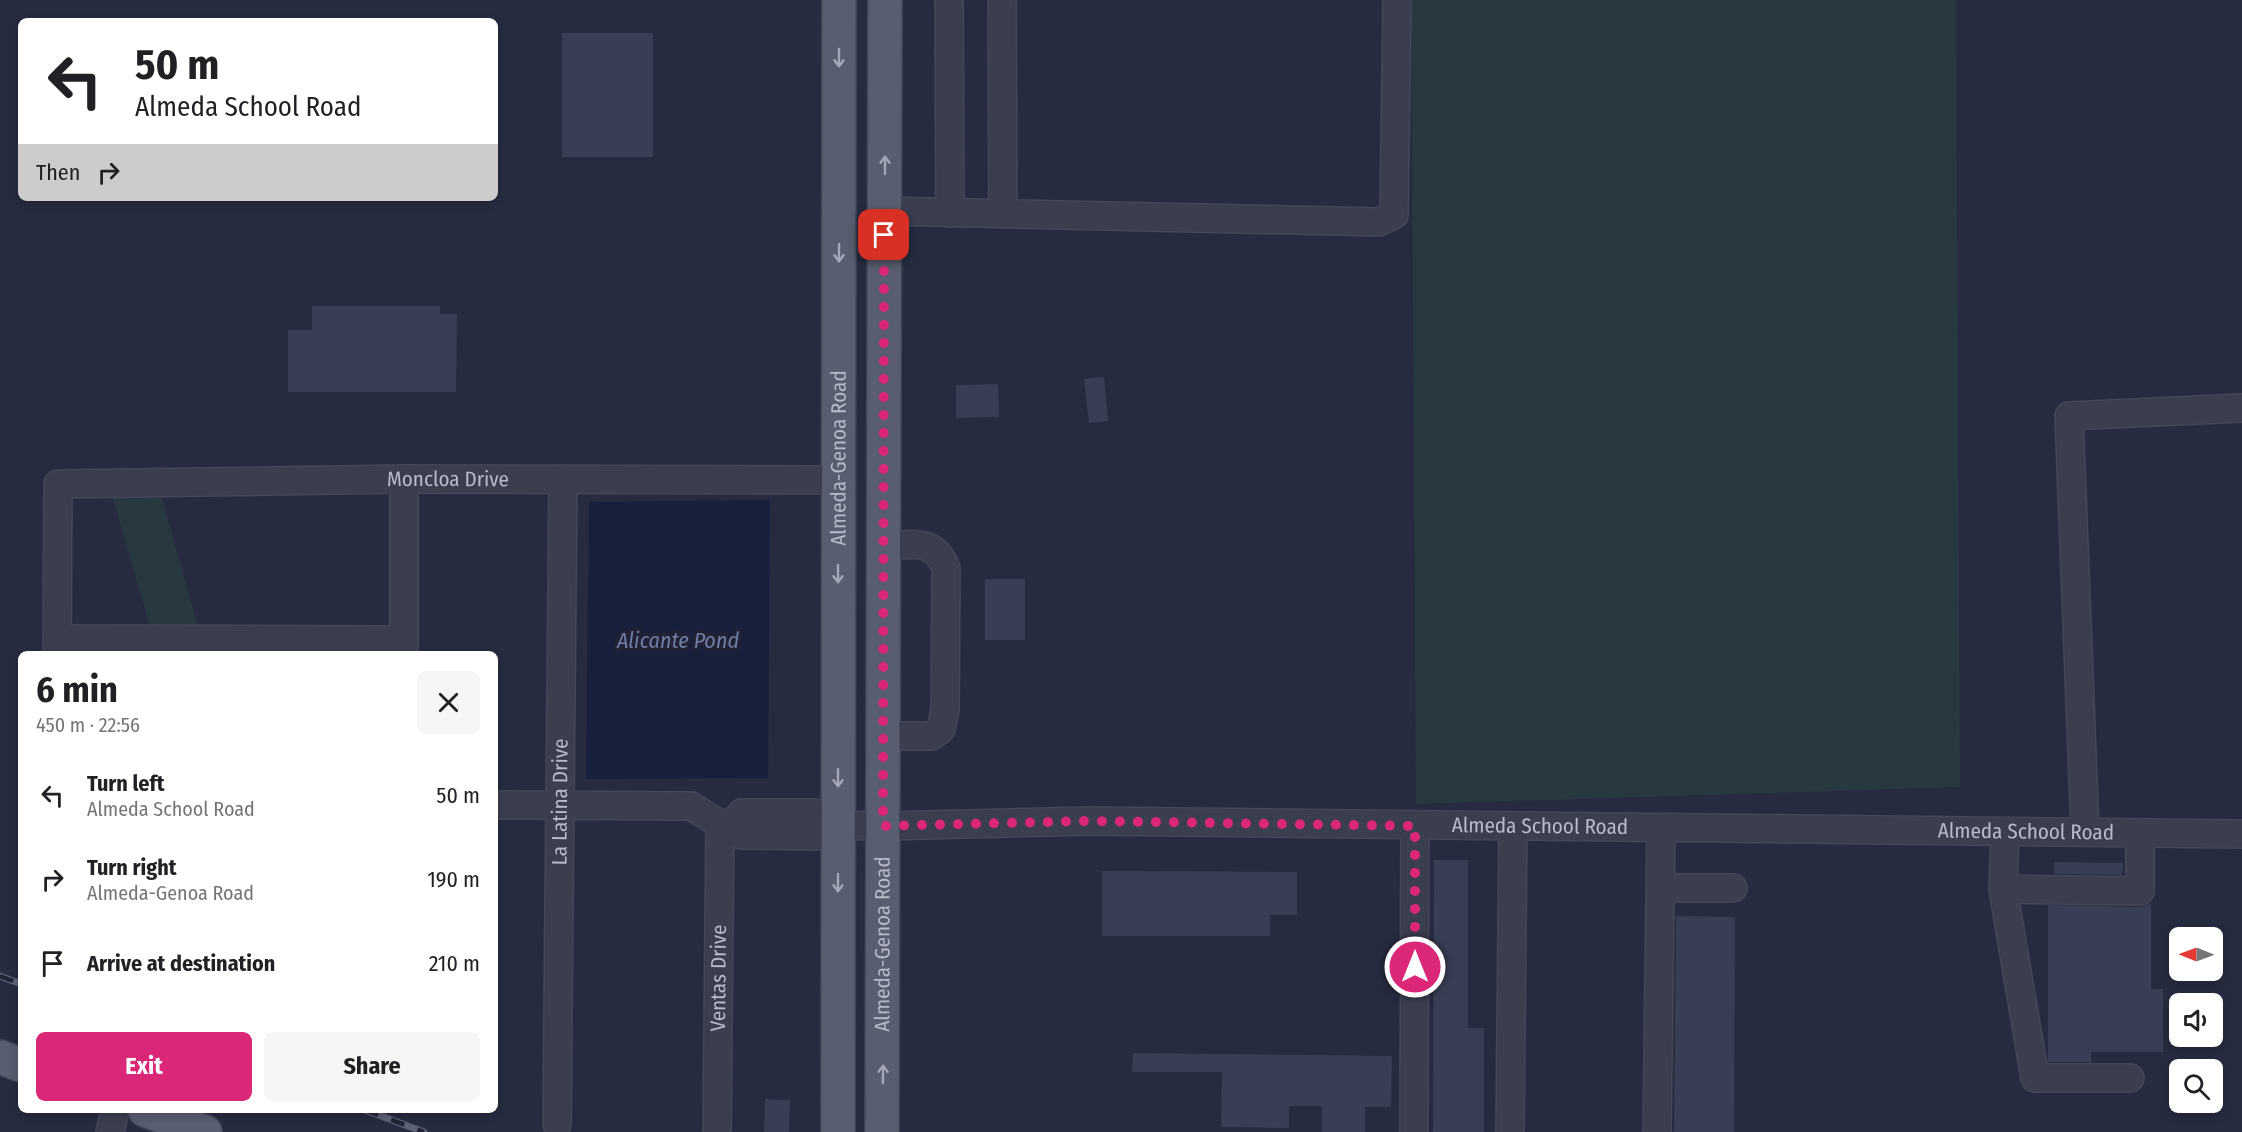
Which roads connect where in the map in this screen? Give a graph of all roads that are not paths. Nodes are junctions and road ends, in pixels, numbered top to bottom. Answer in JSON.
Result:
{"nodes":[{"id":1,"x":839,"y":0,"type":"edge"},
{"id":2,"x":885,"y":0,"type":"edge"},
{"id":3,"x":949,"y":0,"type":"edge"},
{"id":4,"x":1002,"y":0,"type":"edge"},
{"id":5,"x":1396,"y":0,"type":"edge"},
{"id":6,"x":884,"y":211,"type":"junction"},
{"id":7,"x":950,"y":213,"type":"junction"},
{"id":8,"x":1003,"y":214,"type":"junction"},
{"id":9,"x":884,"y":306,"type":"junction"},
{"id":10,"x":838,"y":307,"type":"junction"},
{"id":11,"x":2242,"y":408,"type":"edge"},
{"id":12,"x":404,"y":479,"type":"junction"},
{"id":13,"x":563,"y":479,"type":"junction"},
{"id":14,"x":838,"y":480,"type":"junction"},
{"id":15,"x":884,"y":546,"type":"junction"},
{"id":16,"x":57,"y":646,"type":"edge"},
{"id":17,"x":404,"y":647,"type":"edge"},
{"id":18,"x":883,"y":736,"type":"junction"},
{"id":19,"x":560,"y":804,"type":"junction"},
{"id":20,"x":498,"y":805,"type":"edge"},
{"id":21,"x":726,"y":824,"type":"junction"},
{"id":22,"x":830,"y":825,"type":"junction"},
{"id":23,"x":883,"y":826,"type":"junction"},
{"id":24,"x":1415,"y":826,"type":"junction"},
{"id":25,"x":1513,"y":826,"type":"junction"},
{"id":26,"x":1661,"y":828,"type":"junction"},
{"id":27,"x":2005,"y":832,"type":"junction"},
{"id":28,"x":2085,"y":832,"type":"junction"},
{"id":29,"x":2140,"y":833,"type":"junction"},
{"id":30,"x":2242,"y":834,"type":"edge"},
{"id":31,"x":1660,"y":888,"type":"junction"},
{"id":32,"x":1732,"y":888,"type":"dead end"},
{"id":33,"x":2003,"y":889,"type":"junction"},
{"id":34,"x":838,"y":1027,"type":"junction"},
{"id":35,"x":883,"y":1027,"type":"junction"},
{"id":36,"x":0,"y":1057,"type":"edge"},
{"id":37,"x":18,"y":1064,"type":"edge"},
{"id":38,"x":2130,"y":1077,"type":"dead end"},
{"id":39,"x":114,"y":1113,"type":"edge"},
{"id":40,"x":153,"y":1113,"type":"edge"},
{"id":41,"x":556,"y":1124,"type":"dead end"},
{"id":42,"x":110,"y":1132,"type":"edge"},
{"id":43,"x":206,"y":1132,"type":"edge"},
{"id":44,"x":717,"y":1132,"type":"edge"},
{"id":45,"x":838,"y":1132,"type":"edge"},
{"id":46,"x":882,"y":1132,"type":"edge"},
{"id":47,"x":1414,"y":1132,"type":"edge"},
{"id":48,"x":1510,"y":1132,"type":"edge"},
{"id":49,"x":1657,"y":1132,"type":"edge"}],
"edges":[{"from":1,"to":10,"type":"main road","name":"Almeda-Genoa Road","one_way":true},
{"from":6,"to":2,"type":"main road","name":"Almeda-Genoa Road","one_way":true},
{"from":3,"to":7,"type":"street"},
{"from":4,"to":8,"type":"street"},
{"from":5,"to":8,"type":"street"},
{"from":6,"to":7,"type":"street"},
{"from":6,"to":9,"type":"main road","name":"Almeda-Genoa Road"},
{"from":7,"to":8,"type":"street"},
{"from":9,"to":10,"type":"main road"},
{"from":9,"to":15,"type":"main road","name":"Almeda-Genoa Road"},
{"from":10,"to":14,"type":"main road","name":"Almeda-Genoa Road"},
{"from":11,"to":28,"type":"street"},
{"from":12,"to":13,"type":"street","name":"Moncloa Drive"},
{"from":12,"to":16,"type":"street","name":"Moncloa Drive"},
{"from":12,"to":17,"type":"street"},
{"from":13,"to":14,"type":"street","name":"Moncloa Drive"},
{"from":13,"to":19,"type":"street","name":"La Latina Drive"},
{"from":14,"to":22,"type":"main road","name":"Almeda-Genoa Road","one_way":true},
{"from":15,"to":18,"type":"main road","name":"Almeda-Genoa Road"},
{"from":15,"to":18,"type":"street"},
{"from":16,"to":17,"type":"street"},
{"from":18,"to":23,"type":"main road","name":"Almeda-Genoa Road"},
{"from":19,"to":20,"type":"street"},
{"from":19,"to":21,"type":"street"},
{"from":19,"to":41,"type":"street","name":"La Latina Drive"},
{"from":21,"to":22,"type":"street"},
{"from":21,"to":44,"type":"street","name":"Ventas Drive"},
{"from":22,"to":23,"type":"street","name":"Almeda School Road"},
{"from":22,"to":34,"type":"main road","name":"Almeda-Genoa Road","one_way":true},
{"from":23,"to":24,"type":"street","name":"Almeda School Road"},
{"from":23,"to":35,"type":"main road","name":"Almeda-Genoa Road"},
{"from":24,"to":25,"type":"street","name":"Almeda School Road"},
{"from":24,"to":47,"type":"street"},
{"from":25,"to":26,"type":"street","name":"Almeda School Road"},
{"from":25,"to":48,"type":"street"},
{"from":26,"to":27,"type":"street","name":"Almeda School Road"},
{"from":26,"to":31,"type":"street"},
{"from":27,"to":28,"type":"street","name":"Almeda School Road"},
{"from":27,"to":33,"type":"street"},
{"from":28,"to":29,"type":"street","name":"Almeda School Road"},
{"from":29,"to":30,"type":"street","name":"Almeda School Road"},
{"from":29,"to":33,"type":"street"},
{"from":31,"to":32,"type":"street"},
{"from":31,"to":49,"type":"street"},
{"from":33,"to":38,"type":"street"},
{"from":34,"to":35,"type":"main road"},
{"from":34,"to":45,"type":"main road","name":"Almeda-Genoa Road"},
{"from":46,"to":35,"type":"main road","name":"Almeda-Genoa Road","one_way":true},
{"from":36,"to":37,"type":"main road"},
{"from":39,"to":42,"type":"street"},
{"from":40,"to":43,"type":"main road"}]}
